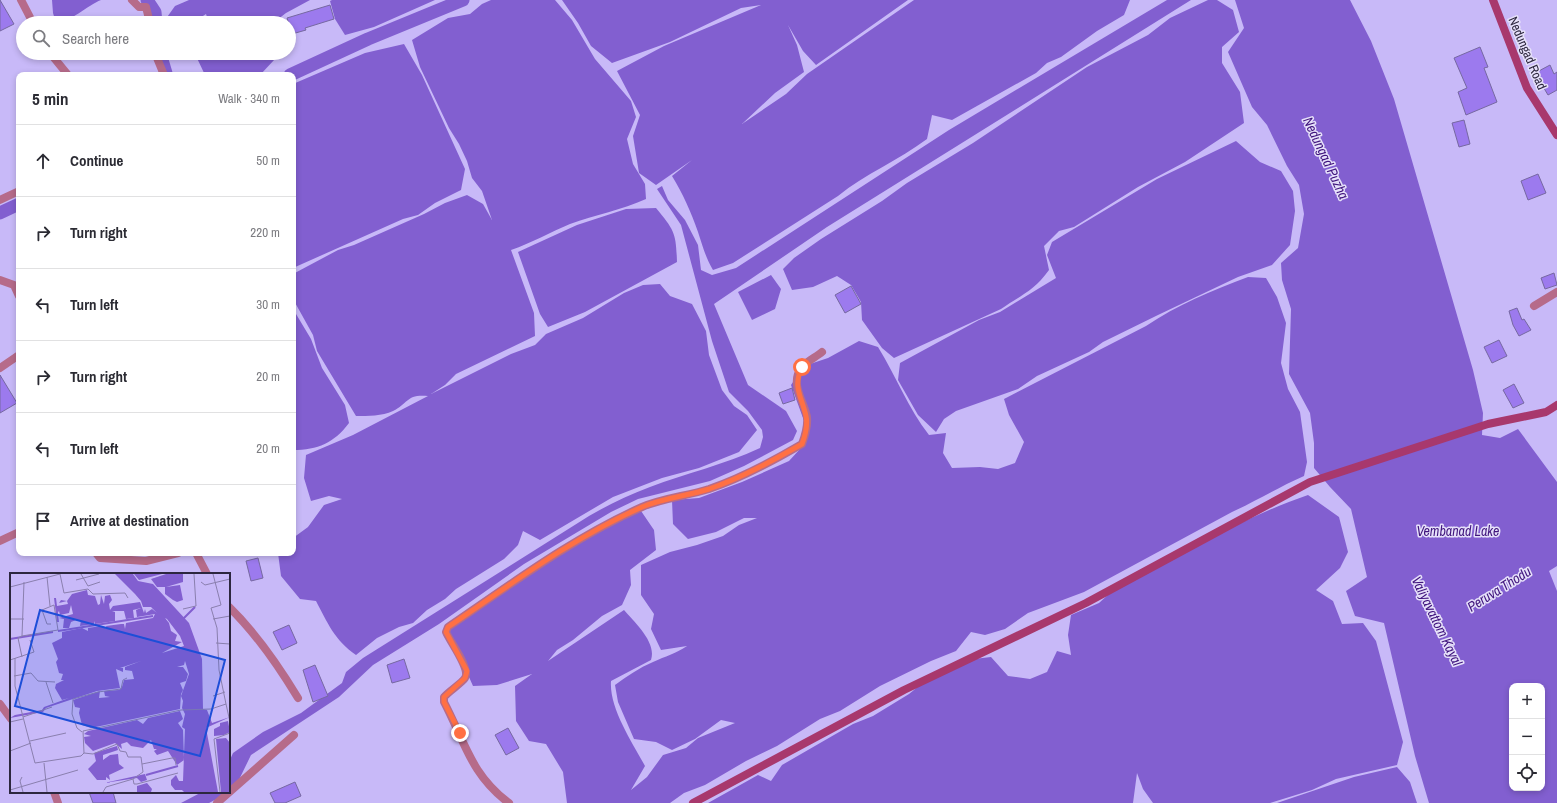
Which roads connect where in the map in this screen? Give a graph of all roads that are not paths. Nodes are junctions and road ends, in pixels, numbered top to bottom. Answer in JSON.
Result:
{"nodes":[{"id":1,"x":21,"y":0,"type":"edge"},
{"id":2,"x":132,"y":0,"type":"edge"},
{"id":3,"x":1494,"y":0,"type":"edge"},
{"id":4,"x":29,"y":16,"type":"edge"},
{"id":5,"x":148,"y":16,"type":"edge"},
{"id":6,"x":56,"y":60,"type":"edge"},
{"id":7,"x":159,"y":60,"type":"edge"},
{"id":8,"x":66,"y":72,"type":"edge"},
{"id":9,"x":163,"y":72,"type":"edge"},
{"id":10,"x":1557,"y":135,"type":"edge"},
{"id":11,"x":16,"y":192,"type":"edge"},
{"id":12,"x":0,"y":200,"type":"edge"},
{"id":13,"x":0,"y":280,"type":"edge"},
{"id":14,"x":16,"y":289,"type":"edge"},
{"id":15,"x":1557,"y":292,"type":"edge"},
{"id":16,"x":1534,"y":306,"type":"dead end"},
{"id":17,"x":822,"y":352,"type":"dead end"},
{"id":18,"x":16,"y":357,"type":"edge"},
{"id":19,"x":0,"y":368,"type":"edge"},
{"id":20,"x":1557,"y":405,"type":"edge"},
{"id":21,"x":16,"y":533,"type":"edge"},
{"id":22,"x":0,"y":541,"type":"edge"},
{"id":23,"x":98,"y":556,"type":"edge"},
{"id":24,"x":164,"y":556,"type":"edge"},
{"id":25,"x":197,"y":556,"type":"edge"},
{"id":26,"x":206,"y":573,"type":"edge"},
{"id":27,"x":230,"y":608,"type":"edge"},
{"id":28,"x":298,"y":698,"type":"dead end"},
{"id":29,"x":0,"y":704,"type":"edge"},
{"id":30,"x":10,"y":718,"type":"edge"},
{"id":31,"x":294,"y":735,"type":"dead end"},
{"id":32,"x":230,"y":792,"type":"edge"},
{"id":33,"x":54,"y":793,"type":"edge"},
{"id":34,"x":228,"y":793,"type":"edge"},
{"id":35,"x":58,"y":803,"type":"edge"},
{"id":36,"x":217,"y":803,"type":"edge"},
{"id":37,"x":509,"y":803,"type":"edge"},
{"id":38,"x":693,"y":803,"type":"edge"}],
"edges":[{"from":1,"to":4,"type":"street"},
{"from":2,"to":5,"type":"street"},
{"from":3,"to":10,"type":"street","name":"Nedungad Road"},
{"from":6,"to":8,"type":"street"},
{"from":7,"to":9,"type":"street"},
{"from":11,"to":12,"type":"street"},
{"from":13,"to":14,"type":"street"},
{"from":15,"to":16,"type":"street"},
{"from":17,"to":37,"type":"street"},
{"from":18,"to":19,"type":"street"},
{"from":20,"to":38,"type":"street"},
{"from":21,"to":22,"type":"street"},
{"from":23,"to":24,"type":"street"},
{"from":25,"to":26,"type":"street"},
{"from":27,"to":28,"type":"street"},
{"from":29,"to":30,"type":"street"},
{"from":31,"to":32,"type":"street"},
{"from":33,"to":35,"type":"street"},
{"from":34,"to":36,"type":"street"}]}
